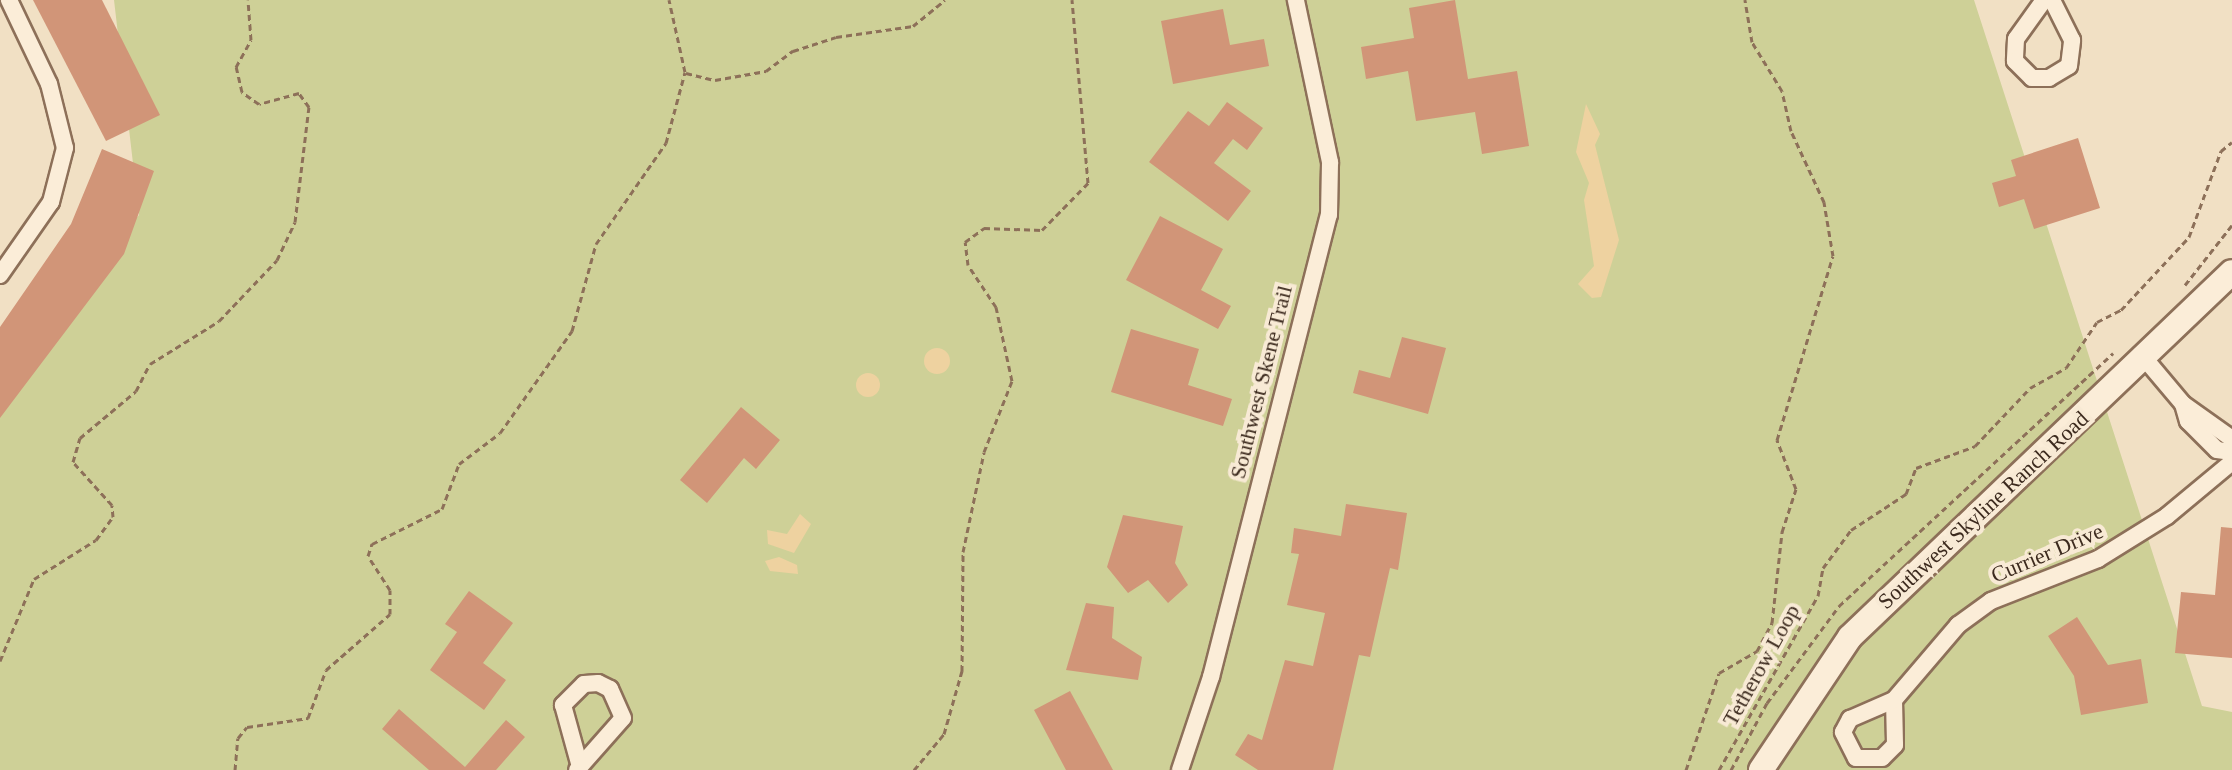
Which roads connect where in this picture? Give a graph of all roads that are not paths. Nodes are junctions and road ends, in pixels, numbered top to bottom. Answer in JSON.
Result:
{"nodes":[{"id":1,"x":9,"y":0,"type":"edge"},
{"id":2,"x":1296,"y":0,"type":"edge"},
{"id":3,"x":2044,"y":0,"type":"edge"},
{"id":4,"x":2052,"y":0,"type":"edge"},
{"id":5,"x":2232,"y":272,"type":"edge"},
{"id":6,"x":0,"y":275,"type":"edge"},
{"id":7,"x":2146,"y":360,"type":"junction"},
{"id":8,"x":2183,"y":404,"type":"junction"},
{"id":9,"x":2232,"y":439,"type":"edge"},
{"id":10,"x":2232,"y":452,"type":"edge"},
{"id":11,"x":2232,"y":462,"type":"edge"},
{"id":12,"x":1894,"y":700,"type":"dead end"},
{"id":13,"x":578,"y":767,"type":"edge"},
{"id":14,"x":1180,"y":770,"type":"edge"},
{"id":15,"x":1761,"y":770,"type":"edge"}],
"edges":[{"from":1,"to":6,"type":"street"},
{"from":2,"to":14,"type":"street","name":"Southwest Skene Trail"},
{"from":3,"to":4,"type":"street"},
{"from":5,"to":7,"type":"street","name":"Southwest Skyline Ranch Road"},
{"from":7,"to":8,"type":"street"},
{"from":7,"to":15,"type":"street","name":"Southwest Skyline Ranch Road"},
{"from":8,"to":9,"type":"street"},
{"from":8,"to":10,"type":"street"},
{"from":11,"to":12,"type":"street","name":"Currier Drive"},
{"from":13,"to":13,"type":"street"}]}
